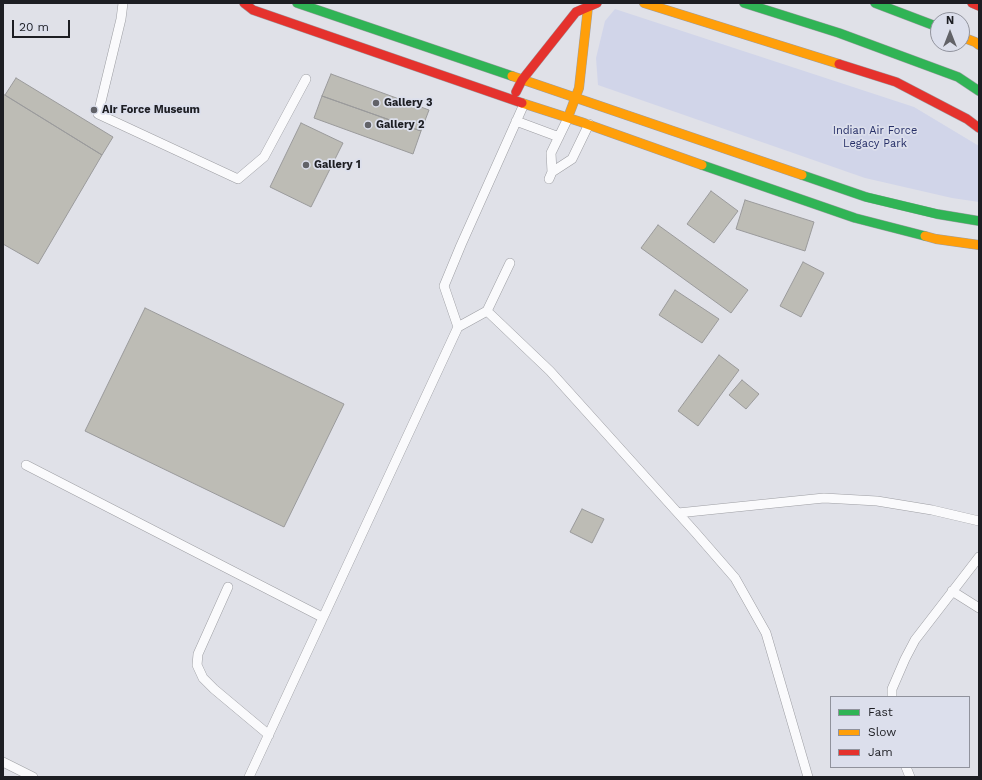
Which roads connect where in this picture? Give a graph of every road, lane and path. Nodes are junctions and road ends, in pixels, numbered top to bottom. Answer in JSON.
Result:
{"nodes":[{"id":1,"x":123,"y":3,"type":"edge"},
{"id":2,"x":244,"y":3,"type":"edge"},
{"id":3,"x":297,"y":3,"type":"edge"},
{"id":4,"x":597,"y":3,"type":"edge"},
{"id":5,"x":644,"y":3,"type":"edge"},
{"id":6,"x":744,"y":3,"type":"edge"},
{"id":7,"x":876,"y":3,"type":"edge"},
{"id":8,"x":972,"y":3,"type":"edge"},
{"id":9,"x":979,"y":6,"type":"edge"},
{"id":10,"x":588,"y":7,"type":"junction"},
{"id":11,"x":930,"y":24,"type":"edge"},
{"id":12,"x":970,"y":40,"type":"edge"},
{"id":13,"x":979,"y":45,"type":"edge"},
{"id":14,"x":306,"y":79,"type":"dead end"},
{"id":15,"x":522,"y":80,"type":"junction"},
{"id":16,"x":979,"y":91,"type":"edge"},
{"id":17,"x":529,"y":94,"type":"junction"},
{"id":18,"x":575,"y":98,"type":"junction"},
{"id":19,"x":513,"y":100,"type":"junction"},
{"id":20,"x":593,"y":115,"type":"junction"},
{"id":21,"x":568,"y":118,"type":"junction"},
{"id":22,"x":516,"y":121,"type":"junction"},
{"id":23,"x":979,"y":128,"type":"edge"},
{"id":24,"x":559,"y":137,"type":"junction"},
{"id":25,"x":979,"y":222,"type":"edge"},
{"id":26,"x":979,"y":245,"type":"edge"},
{"id":27,"x":510,"y":263,"type":"dead end"},
{"id":28,"x":487,"y":311,"type":"junction"},
{"id":29,"x":458,"y":328,"type":"junction"},
{"id":30,"x":26,"y":465,"type":"dead end"},
{"id":31,"x":678,"y":513,"type":"junction"},
{"id":32,"x":979,"y":521,"type":"edge"},
{"id":33,"x":979,"y":558,"type":"edge"},
{"id":34,"x":228,"y":587,"type":"dead end"},
{"id":35,"x":952,"y":591,"type":"junction"},
{"id":36,"x":979,"y":608,"type":"edge"},
{"id":37,"x":322,"y":617,"type":"junction"},
{"id":38,"x":892,"y":696,"type":"edge"},
{"id":39,"x":269,"y":735,"type":"junction"},
{"id":40,"x":3,"y":762,"type":"edge"},
{"id":41,"x":33,"y":777,"type":"edge"},
{"id":42,"x":249,"y":777,"type":"edge"},
{"id":43,"x":808,"y":777,"type":"edge"}],
"edges":[{"from":1,"to":14,"type":"lane"},
{"from":2,"to":19,"type":"street"},
{"from":3,"to":15,"type":"street"},
{"from":4,"to":10,"type":"street"},
{"from":5,"to":23,"type":"street"},
{"from":6,"to":16,"type":"street"},
{"from":7,"to":11,"type":"street"},
{"from":8,"to":9,"type":"street"},
{"from":10,"to":15,"type":"street"},
{"from":10,"to":18,"type":"street"},
{"from":12,"to":13,"type":"street"},
{"from":15,"to":17,"type":"street"},
{"from":15,"to":19,"type":"street"},
{"from":17,"to":18,"type":"street"},
{"from":17,"to":19,"type":"street"},
{"from":17,"to":21,"type":"street"},
{"from":17,"to":22,"type":"lane"},
{"from":18,"to":20,"type":"street"},
{"from":18,"to":21,"type":"street"},
{"from":20,"to":21,"type":"street"},
{"from":20,"to":24,"type":"lane"},
{"from":20,"to":25,"type":"street"},
{"from":20,"to":26,"type":"street"},
{"from":21,"to":24,"type":"lane"},
{"from":22,"to":24,"type":"lane"},
{"from":22,"to":29,"type":"lane"},
{"from":27,"to":28,"type":"lane"},
{"from":28,"to":29,"type":"lane"},
{"from":28,"to":31,"type":"lane"},
{"from":29,"to":37,"type":"lane"},
{"from":30,"to":37,"type":"lane"},
{"from":31,"to":32,"type":"lane"},
{"from":31,"to":43,"type":"lane"},
{"from":33,"to":35,"type":"lane"},
{"from":34,"to":39,"type":"lane"},
{"from":35,"to":36,"type":"lane"},
{"from":35,"to":38,"type":"lane"},
{"from":37,"to":39,"type":"lane"},
{"from":39,"to":42,"type":"lane"},
{"from":40,"to":41,"type":"lane"}]}
